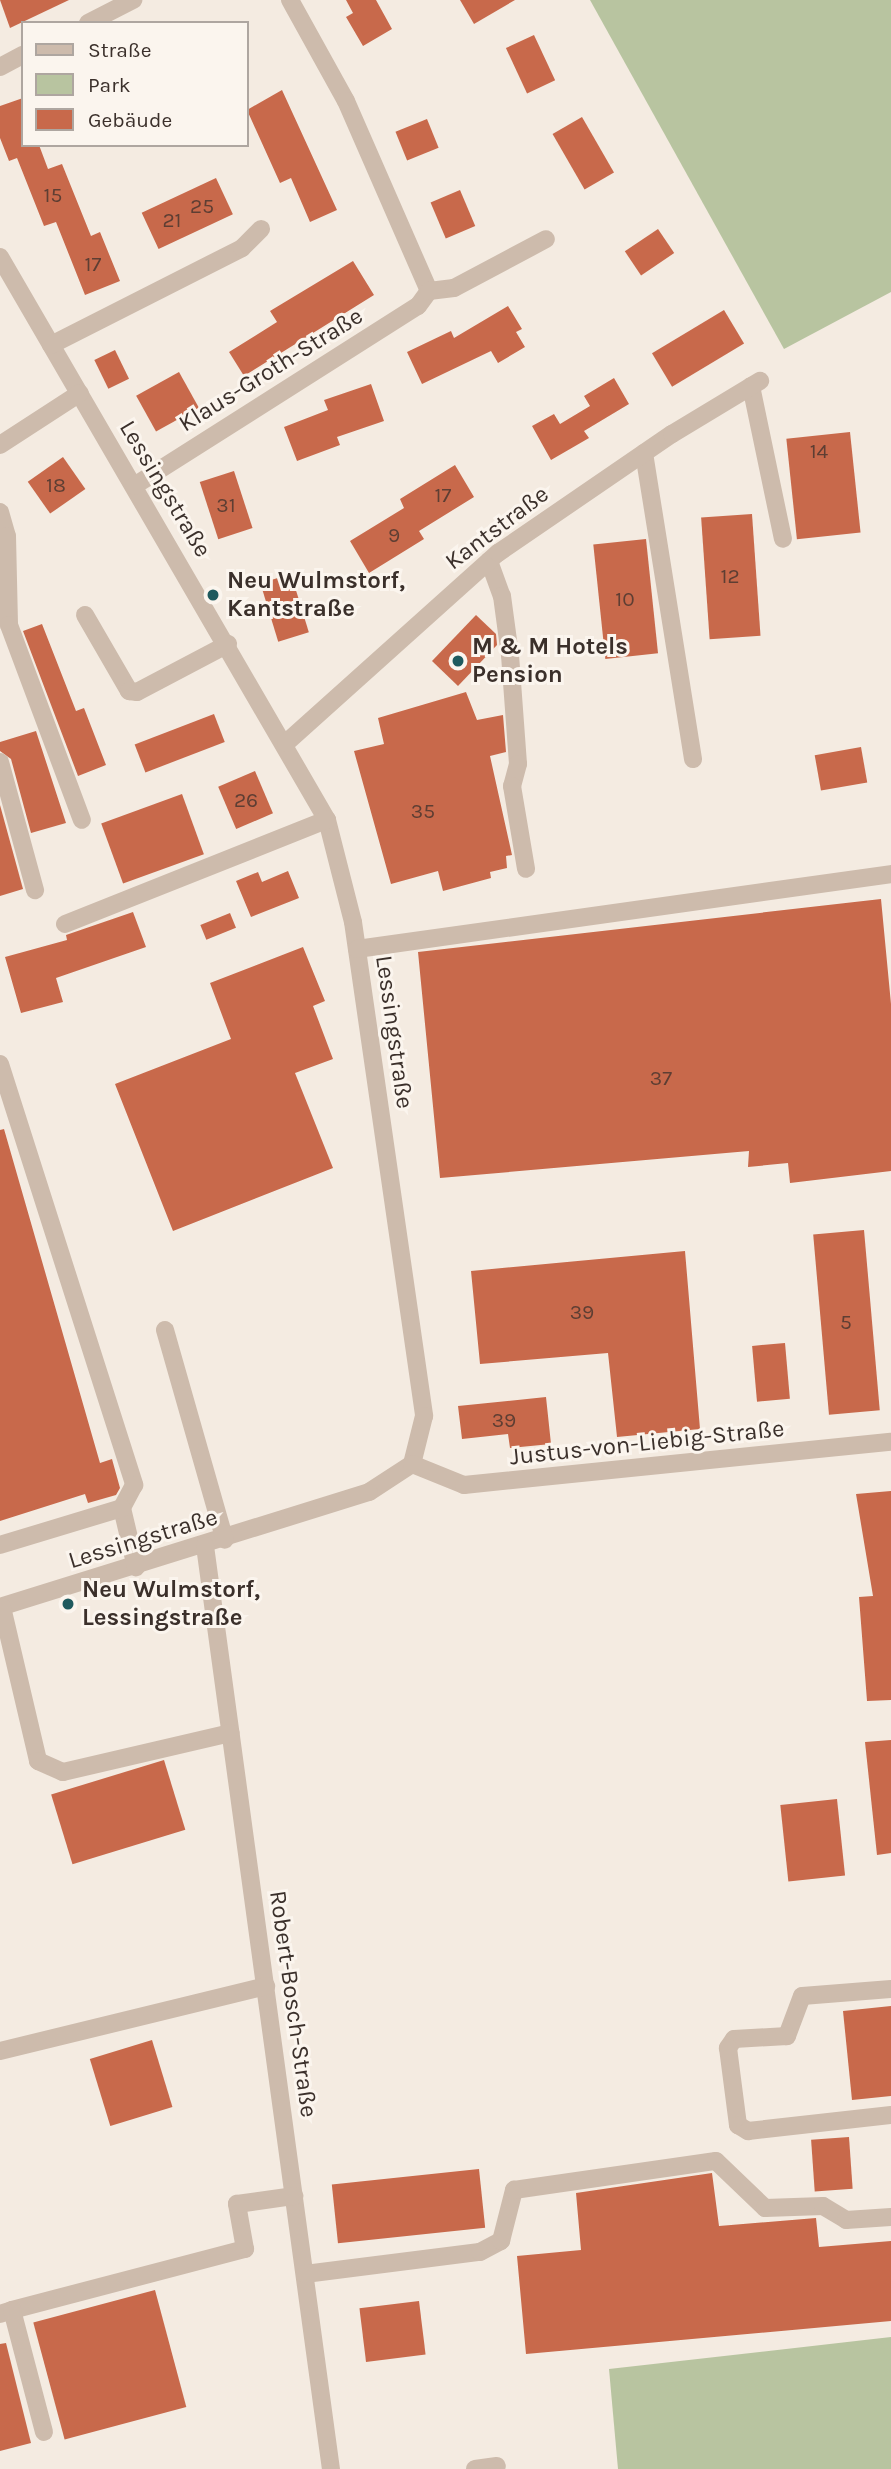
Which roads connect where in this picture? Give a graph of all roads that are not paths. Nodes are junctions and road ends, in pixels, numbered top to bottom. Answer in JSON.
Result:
{"nodes":[{"id":1,"x":133,"y":0,"type":"edge"},
{"id":2,"x":290,"y":0,"type":"edge"},
{"id":3,"x":92,"y":21,"type":"edge"},
{"id":4,"x":21,"y":56,"type":"edge"},
{"id":5,"x":0,"y":66,"type":"edge"},
{"id":6,"x":261,"y":229,"type":"dead end"},
{"id":7,"x":546,"y":239,"type":"dead end"},
{"id":8,"x":0,"y":257,"type":"edge"},
{"id":9,"x":429,"y":292,"type":"junction"},
{"id":10,"x":51,"y":345,"type":"junction"},
{"id":11,"x":80,"y":393,"type":"junction"},
{"id":12,"x":0,"y":446,"type":"edge"},
{"id":13,"x":644,"y":453,"type":"junction"},
{"id":14,"x":134,"y":486,"type":"junction"},
{"id":15,"x":0,"y":512,"type":"edge"},
{"id":16,"x":783,"y":539,"type":"dead end"},
{"id":17,"x":489,"y":561,"type":"junction"},
{"id":18,"x":85,"y":615,"type":"dead end"},
{"id":19,"x":228,"y":645,"type":"junction"},
{"id":20,"x":286,"y":744,"type":"junction"},
{"id":21,"x":693,"y":759,"type":"dead end"},
{"id":22,"x":0,"y":762,"type":"edge"},
{"id":23,"x":82,"y":820,"type":"dead end"},
{"id":24,"x":327,"y":820,"type":"junction"},
{"id":25,"x":526,"y":869,"type":"dead end"},
{"id":26,"x":891,"y":874,"type":"edge"},
{"id":27,"x":35,"y":890,"type":"dead end"},
{"id":28,"x":65,"y":925,"type":"dead end"},
{"id":29,"x":357,"y":949,"type":"junction"},
{"id":30,"x":0,"y":1064,"type":"edge"},
{"id":31,"x":165,"y":1330,"type":"dead end"},
{"id":32,"x":891,"y":1442,"type":"edge"},
{"id":33,"x":412,"y":1464,"type":"junction"},
{"id":34,"x":122,"y":1508,"type":"junction"},
{"id":35,"x":225,"y":1540,"type":"junction"},
{"id":36,"x":0,"y":1545,"type":"edge"},
{"id":37,"x":205,"y":1546,"type":"junction"},
{"id":38,"x":136,"y":1567,"type":"junction"},
{"id":39,"x":1,"y":1607,"type":"edge"},
{"id":40,"x":231,"y":1733,"type":"junction"},
{"id":41,"x":266,"y":1986,"type":"junction"},
{"id":42,"x":891,"y":1989,"type":"edge"},
{"id":43,"x":0,"y":2051,"type":"edge"},
{"id":44,"x":891,"y":2115,"type":"edge"},
{"id":45,"x":294,"y":2196,"type":"junction"},
{"id":46,"x":891,"y":2217,"type":"edge"},
{"id":47,"x":305,"y":2274,"type":"junction"},
{"id":48,"x":6,"y":2312,"type":"edge"},
{"id":49,"x":44,"y":2432,"type":"dead end"},
{"id":50,"x":496,"y":2466,"type":"dead end"},
{"id":51,"x":331,"y":2469,"type":"edge"},
{"id":52,"x":475,"y":2469,"type":"edge"}],
"edges":[{"from":1,"to":3,"type":"street"},
{"from":2,"to":9,"type":"street"},
{"from":4,"to":5,"type":"street"},
{"from":6,"to":10,"type":"street"},
{"from":7,"to":9,"type":"street","name":"Klaus-Groth-Straße"},
{"from":8,"to":10,"type":"street","name":"Lessingstraße"},
{"from":9,"to":14,"type":"street","name":"Klaus-Groth-Straße"},
{"from":10,"to":11,"type":"street","name":"Lessingstraße"},
{"from":11,"to":12,"type":"street"},
{"from":11,"to":14,"type":"street","name":"Lessingstraße"},
{"from":13,"to":16,"type":"street","name":"Kantstraße"},
{"from":13,"to":17,"type":"street","name":"Kantstraße"},
{"from":13,"to":21,"type":"street"},
{"from":14,"to":19,"type":"street","name":"Lessingstraße"},
{"from":15,"to":23,"type":"street"},
{"from":17,"to":20,"type":"street","name":"Kantstraße"},
{"from":17,"to":25,"type":"street"},
{"from":18,"to":19,"type":"street"},
{"from":19,"to":20,"type":"street","name":"Lessingstraße"},
{"from":20,"to":24,"type":"street","name":"Lessingstraße"},
{"from":22,"to":27,"type":"street"},
{"from":24,"to":28,"type":"street"},
{"from":24,"to":29,"type":"street","name":"Lessingstraße"},
{"from":26,"to":29,"type":"street"},
{"from":29,"to":33,"type":"street","name":"Lessingstraße"},
{"from":30,"to":34,"type":"street"},
{"from":31,"to":35,"type":"street"},
{"from":32,"to":33,"type":"street","name":"Justus-von-Liebig-Straße"},
{"from":33,"to":35,"type":"street","name":"Lessingstraße"},
{"from":34,"to":36,"type":"street"},
{"from":34,"to":38,"type":"street"},
{"from":35,"to":37,"type":"street","name":"Lessingstraße"},
{"from":37,"to":38,"type":"street","name":"Lessingstraße"},
{"from":37,"to":40,"type":"street","name":"Robert-Bosch-Straße"},
{"from":38,"to":39,"type":"street","name":"Lessingstraße"},
{"from":39,"to":40,"type":"street"},
{"from":40,"to":41,"type":"street","name":"Robert-Bosch-Straße"},
{"from":41,"to":43,"type":"street"},
{"from":41,"to":45,"type":"street","name":"Robert-Bosch-Straße"},
{"from":42,"to":44,"type":"street"},
{"from":45,"to":47,"type":"street","name":"Robert-Bosch-Straße"},
{"from":45,"to":48,"type":"street"},
{"from":46,"to":47,"type":"street"},
{"from":47,"to":51,"type":"street","name":"Robert-Bosch-Straße"},
{"from":48,"to":49,"type":"street"},
{"from":50,"to":52,"type":"street"}]}
